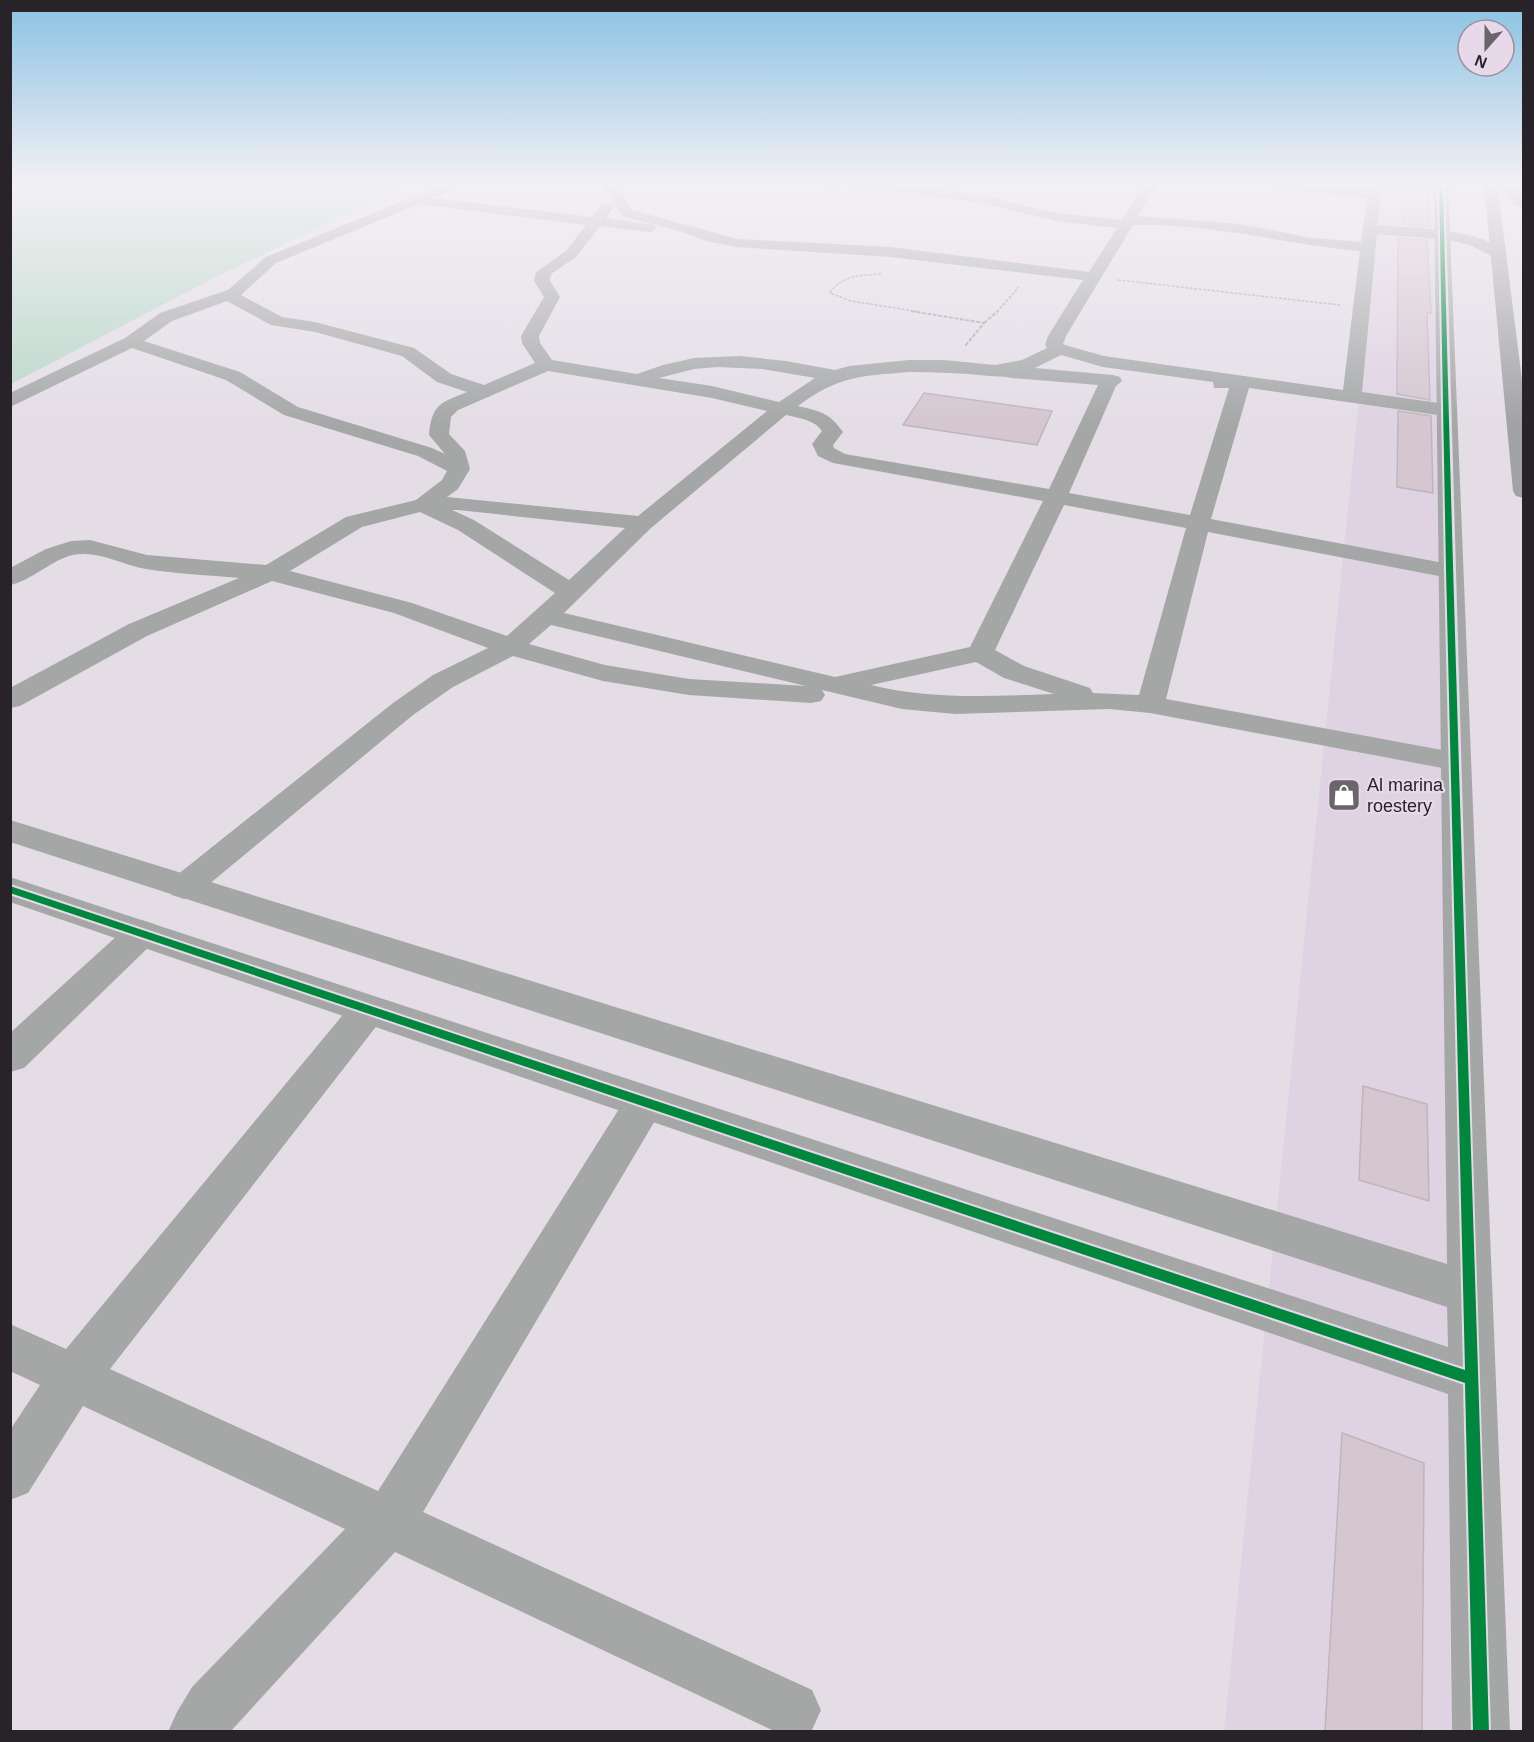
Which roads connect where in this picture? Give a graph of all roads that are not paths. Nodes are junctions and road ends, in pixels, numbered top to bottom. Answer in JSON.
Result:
{"nodes":[{"id":1,"x":266,"y":264,"type":"edge"},
{"id":2,"x":556,"y":264,"type":"edge"},
{"id":3,"x":994,"y":264,"type":"edge"},
{"id":4,"x":1102,"y":264,"type":"edge"},
{"id":5,"x":1366,"y":264,"type":"edge"},
{"id":6,"x":1442,"y":264,"type":"edge"},
{"id":7,"x":1499,"y":264,"type":"edge"},
{"id":8,"x":1094,"y":277,"type":"junction"},
{"id":9,"x":228,"y":295,"type":"junction"},
{"id":10,"x":131,"y":342,"type":"junction"},
{"id":11,"x":1059,"y":349,"type":"junction"},
{"id":12,"x":546,"y":365,"type":"junction"},
{"id":13,"x":995,"y":371,"type":"junction"},
{"id":14,"x":835,"y":376,"type":"junction"},
{"id":15,"x":638,"y":379,"type":"junction"},
{"id":16,"x":1109,"y":381,"type":"junction"},
{"id":17,"x":1241,"y":381,"type":"junction"},
{"id":18,"x":487,"y":392,"type":"junction"},
{"id":19,"x":1352,"y":397,"type":"junction"},
{"id":20,"x":10,"y":401,"type":"edge"},
{"id":21,"x":783,"y":408,"type":"junction"},
{"id":22,"x":1445,"y":410,"type":"junction"},
{"id":23,"x":459,"y":470,"type":"junction"},
{"id":24,"x":1524,"y":491,"type":"edge"},
{"id":25,"x":1056,"y":498,"type":"junction"},
{"id":26,"x":423,"y":505,"type":"junction"},
{"id":27,"x":643,"y":523,"type":"junction"},
{"id":28,"x":1198,"y":525,"type":"junction"},
{"id":29,"x":1449,"y":571,"type":"junction"},
{"id":30,"x":270,"y":573,"type":"junction"},
{"id":31,"x":10,"y":578,"type":"edge"},
{"id":32,"x":570,"y":592,"type":"junction"},
{"id":33,"x":546,"y":616,"type":"junction"},
{"id":34,"x":510,"y":647,"type":"junction"},
{"id":35,"x":980,"y":653,"type":"junction"},
{"id":36,"x":836,"y":685,"type":"junction"},
{"id":37,"x":10,"y":700,"type":"edge"},
{"id":38,"x":902,"y":701,"type":"junction"},
{"id":39,"x":1109,"y":701,"type":"junction"},
{"id":40,"x":1150,"y":705,"type":"junction"},
{"id":41,"x":1453,"y":761,"type":"junction"},
{"id":42,"x":10,"y":831,"type":"edge"},
{"id":43,"x":184,"y":887,"type":"junction"},
{"id":44,"x":10,"y":888,"type":"edge"},
{"id":45,"x":142,"y":933,"type":"junction"},
{"id":46,"x":369,"y":1009,"type":"junction"},
{"id":47,"x":10,"y":1057,"type":"edge"},
{"id":48,"x":645,"y":1102,"type":"junction"},
{"id":49,"x":1472,"y":1293,"type":"junction"},
{"id":50,"x":10,"y":1347,"type":"edge"},
{"id":51,"x":74,"y":1377,"type":"junction"},
{"id":52,"x":1473,"y":1379,"type":"junction"},
{"id":53,"x":10,"y":1475,"type":"edge"},
{"id":54,"x":388,"y":1522,"type":"junction"},
{"id":55,"x":792,"y":1710,"type":"dead end"},
{"id":56,"x":197,"y":1731,"type":"edge"},
{"id":57,"x":1481,"y":1731,"type":"edge"}],
"edges":[{"from":1,"to":9,"type":"street"},
{"from":2,"to":12,"type":"street"},
{"from":3,"to":8,"type":"street"},
{"from":4,"to":8,"type":"street"},
{"from":5,"to":19,"type":"street"},
{"from":6,"to":22,"type":"street"},
{"from":7,"to":24,"type":"highway"},
{"from":8,"to":11,"type":"street"},
{"from":9,"to":10,"type":"street"},
{"from":9,"to":18,"type":"street"},
{"from":10,"to":20,"type":"street"},
{"from":10,"to":23,"type":"street"},
{"from":11,"to":13,"type":"street"},
{"from":11,"to":17,"type":"street"},
{"from":12,"to":15,"type":"street"},
{"from":12,"to":18,"type":"street"},
{"from":13,"to":14,"type":"street"},
{"from":13,"to":16,"type":"street"},
{"from":14,"to":15,"type":"street"},
{"from":14,"to":21,"type":"street"},
{"from":15,"to":21,"type":"street"},
{"from":16,"to":17,"type":"street"},
{"from":16,"to":25,"type":"street"},
{"from":17,"to":19,"type":"street"},
{"from":17,"to":28,"type":"street"},
{"from":18,"to":23,"type":"street"},
{"from":19,"to":22,"type":"street"},
{"from":21,"to":25,"type":"street"},
{"from":21,"to":27,"type":"street"},
{"from":22,"to":29,"type":"street"},
{"from":23,"to":26,"type":"street"},
{"from":25,"to":28,"type":"street"},
{"from":25,"to":35,"type":"street"},
{"from":26,"to":27,"type":"street"},
{"from":26,"to":30,"type":"street"},
{"from":26,"to":32,"type":"street"},
{"from":27,"to":32,"type":"street"},
{"from":28,"to":29,"type":"street"},
{"from":28,"to":40,"type":"street"},
{"from":29,"to":41,"type":"street"},
{"from":30,"to":31,"type":"street"},
{"from":30,"to":34,"type":"street"},
{"from":30,"to":37,"type":"street"},
{"from":32,"to":33,"type":"street"},
{"from":33,"to":34,"type":"street"},
{"from":33,"to":36,"type":"street"},
{"from":34,"to":38,"type":"street"},
{"from":34,"to":43,"type":"street"},
{"from":35,"to":36,"type":"street"},
{"from":35,"to":39,"type":"street"},
{"from":36,"to":38,"type":"street"},
{"from":38,"to":39,"type":"street"},
{"from":39,"to":40,"type":"street"},
{"from":40,"to":41,"type":"street"},
{"from":41,"to":49,"type":"street"},
{"from":42,"to":43,"type":"street"},
{"from":43,"to":49,"type":"street"},
{"from":44,"to":45,"type":"street"},
{"from":45,"to":46,"type":"street"},
{"from":45,"to":47,"type":"street"},
{"from":46,"to":48,"type":"street"},
{"from":46,"to":51,"type":"street"},
{"from":48,"to":52,"type":"street"},
{"from":48,"to":54,"type":"street"},
{"from":49,"to":52,"type":"street"},
{"from":50,"to":51,"type":"street"},
{"from":51,"to":53,"type":"street"},
{"from":51,"to":54,"type":"street"},
{"from":52,"to":57,"type":"street"},
{"from":54,"to":55,"type":"street"},
{"from":54,"to":56,"type":"street"}]}
